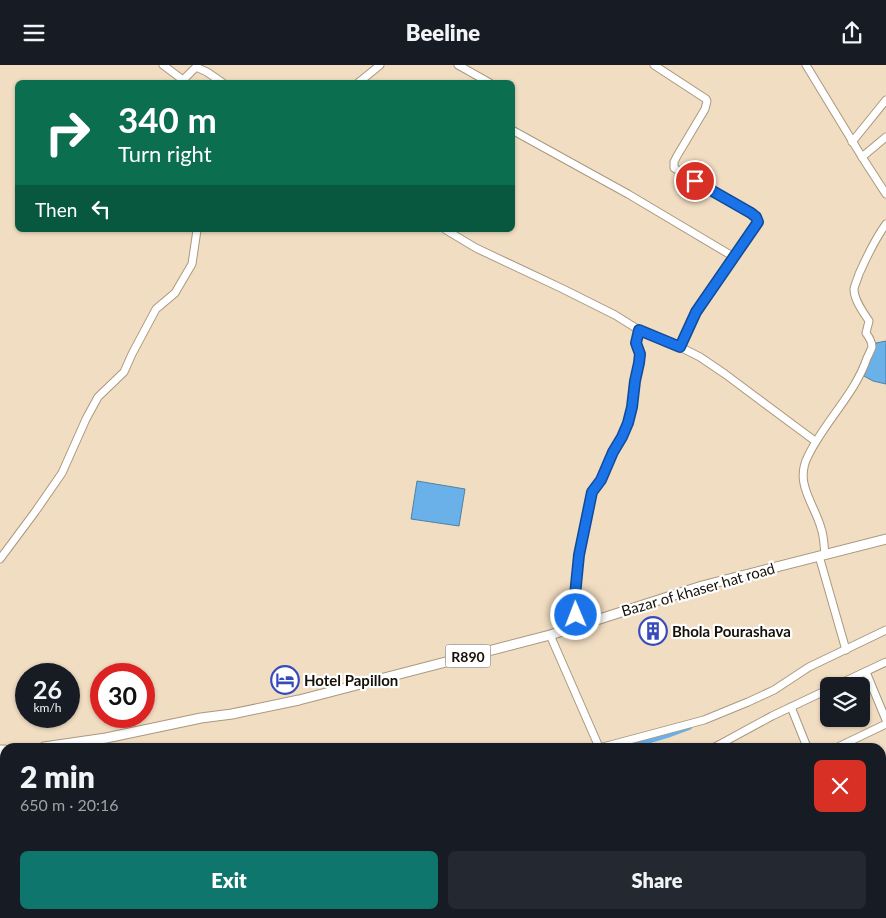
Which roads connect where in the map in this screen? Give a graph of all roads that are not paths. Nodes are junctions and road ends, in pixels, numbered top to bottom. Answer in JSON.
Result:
{"nodes":[{"id":1,"x":163,"y":65,"type":"edge"},
{"id":2,"x":380,"y":65,"type":"edge"},
{"id":3,"x":458,"y":65,"type":"edge"},
{"id":4,"x":654,"y":65,"type":"edge"},
{"id":5,"x":197,"y":66,"type":"edge"},
{"id":6,"x":808,"y":66,"type":"edge"},
{"id":7,"x":182,"y":80,"type":"edge"},
{"id":8,"x":184,"y":80,"type":"edge"},
{"id":9,"x":219,"y":80,"type":"edge"},
{"id":10,"x":362,"y":80,"type":"edge"},
{"id":11,"x":485,"y":80,"type":"edge"},
{"id":12,"x":886,"y":100,"type":"edge"},
{"id":13,"x":515,"y":132,"type":"edge"},
{"id":14,"x":886,"y":137,"type":"edge"},
{"id":15,"x":852,"y":142,"type":"junction"},
{"id":16,"x":862,"y":157,"type":"junction"},
{"id":17,"x":886,"y":194,"type":"edge"},
{"id":18,"x":886,"y":224,"type":"edge"},
{"id":19,"x":198,"y":232,"type":"edge"},
{"id":20,"x":449,"y":232,"type":"edge"},
{"id":21,"x":734,"y":257,"type":"junction"},
{"id":22,"x":639,"y":330,"type":"junction"},
{"id":23,"x":680,"y":347,"type":"junction"},
{"id":24,"x":816,"y":441,"type":"junction"},
{"id":25,"x":886,"y":539,"type":"edge"},
{"id":26,"x":822,"y":555,"type":"junction"},
{"id":27,"x":0,"y":559,"type":"edge"},
{"id":28,"x":577,"y":625,"type":"junction"},
{"id":29,"x":886,"y":629,"type":"edge"},
{"id":30,"x":550,"y":635,"type":"junction"},
{"id":31,"x":846,"y":650,"type":"junction"},
{"id":32,"x":886,"y":662,"type":"edge"},
{"id":33,"x":866,"y":672,"type":"junction"},
{"id":34,"x":855,"y":677,"type":"edge"},
{"id":35,"x":820,"y":693,"type":"edge"},
{"id":36,"x":791,"y":707,"type":"junction"},
{"id":37,"x":886,"y":720,"type":"edge"},
{"id":38,"x":886,"y":724,"type":"edge"},
{"id":39,"x":72,"y":743,"type":"edge"},
{"id":40,"x":597,"y":743,"type":"edge"},
{"id":41,"x":618,"y":743,"type":"edge"},
{"id":42,"x":722,"y":743,"type":"edge"},
{"id":43,"x":805,"y":743,"type":"edge"},
{"id":44,"x":846,"y":743,"type":"edge"}],
"edges":[{"from":1,"to":7,"type":"street"},
{"from":2,"to":10,"type":"street"},
{"from":3,"to":11,"type":"street"},
{"from":4,"to":21,"type":"street"},
{"from":5,"to":8,"type":"street"},
{"from":5,"to":9,"type":"street"},
{"from":6,"to":15,"type":"street"},
{"from":12,"to":15,"type":"street"},
{"from":13,"to":21,"type":"street"},
{"from":14,"to":16,"type":"street"},
{"from":15,"to":16,"type":"street"},
{"from":16,"to":17,"type":"street"},
{"from":18,"to":24,"type":"street"},
{"from":19,"to":27,"type":"street"},
{"from":20,"to":22,"type":"street"},
{"from":21,"to":23,"type":"street"},
{"from":22,"to":23,"type":"street"},
{"from":22,"to":28,"type":"street"},
{"from":23,"to":24,"type":"street"},
{"from":24,"to":26,"type":"street"},
{"from":25,"to":26,"type":"main road","name":"Bazar of khaser hat road","number":"R890"},
{"from":26,"to":28,"type":"main road","name":"Bazar of khaser hat road","number":"R890"},
{"from":26,"to":31,"type":"street"},
{"from":28,"to":30,"type":"main road","name":"Bazar of khaser hat road","number":"R890"},
{"from":29,"to":31,"type":"street"},
{"from":30,"to":39,"type":"main road","name":"Bazar of khaser hat road","number":"R890"},
{"from":30,"to":40,"type":"street"},
{"from":31,"to":41,"type":"street"},
{"from":32,"to":33,"type":"street"},
{"from":33,"to":34,"type":"street"},
{"from":33,"to":37,"type":"street"},
{"from":35,"to":36,"type":"street"},
{"from":36,"to":42,"type":"street"},
{"from":36,"to":43,"type":"street"},
{"from":38,"to":44,"type":"street"}]}
